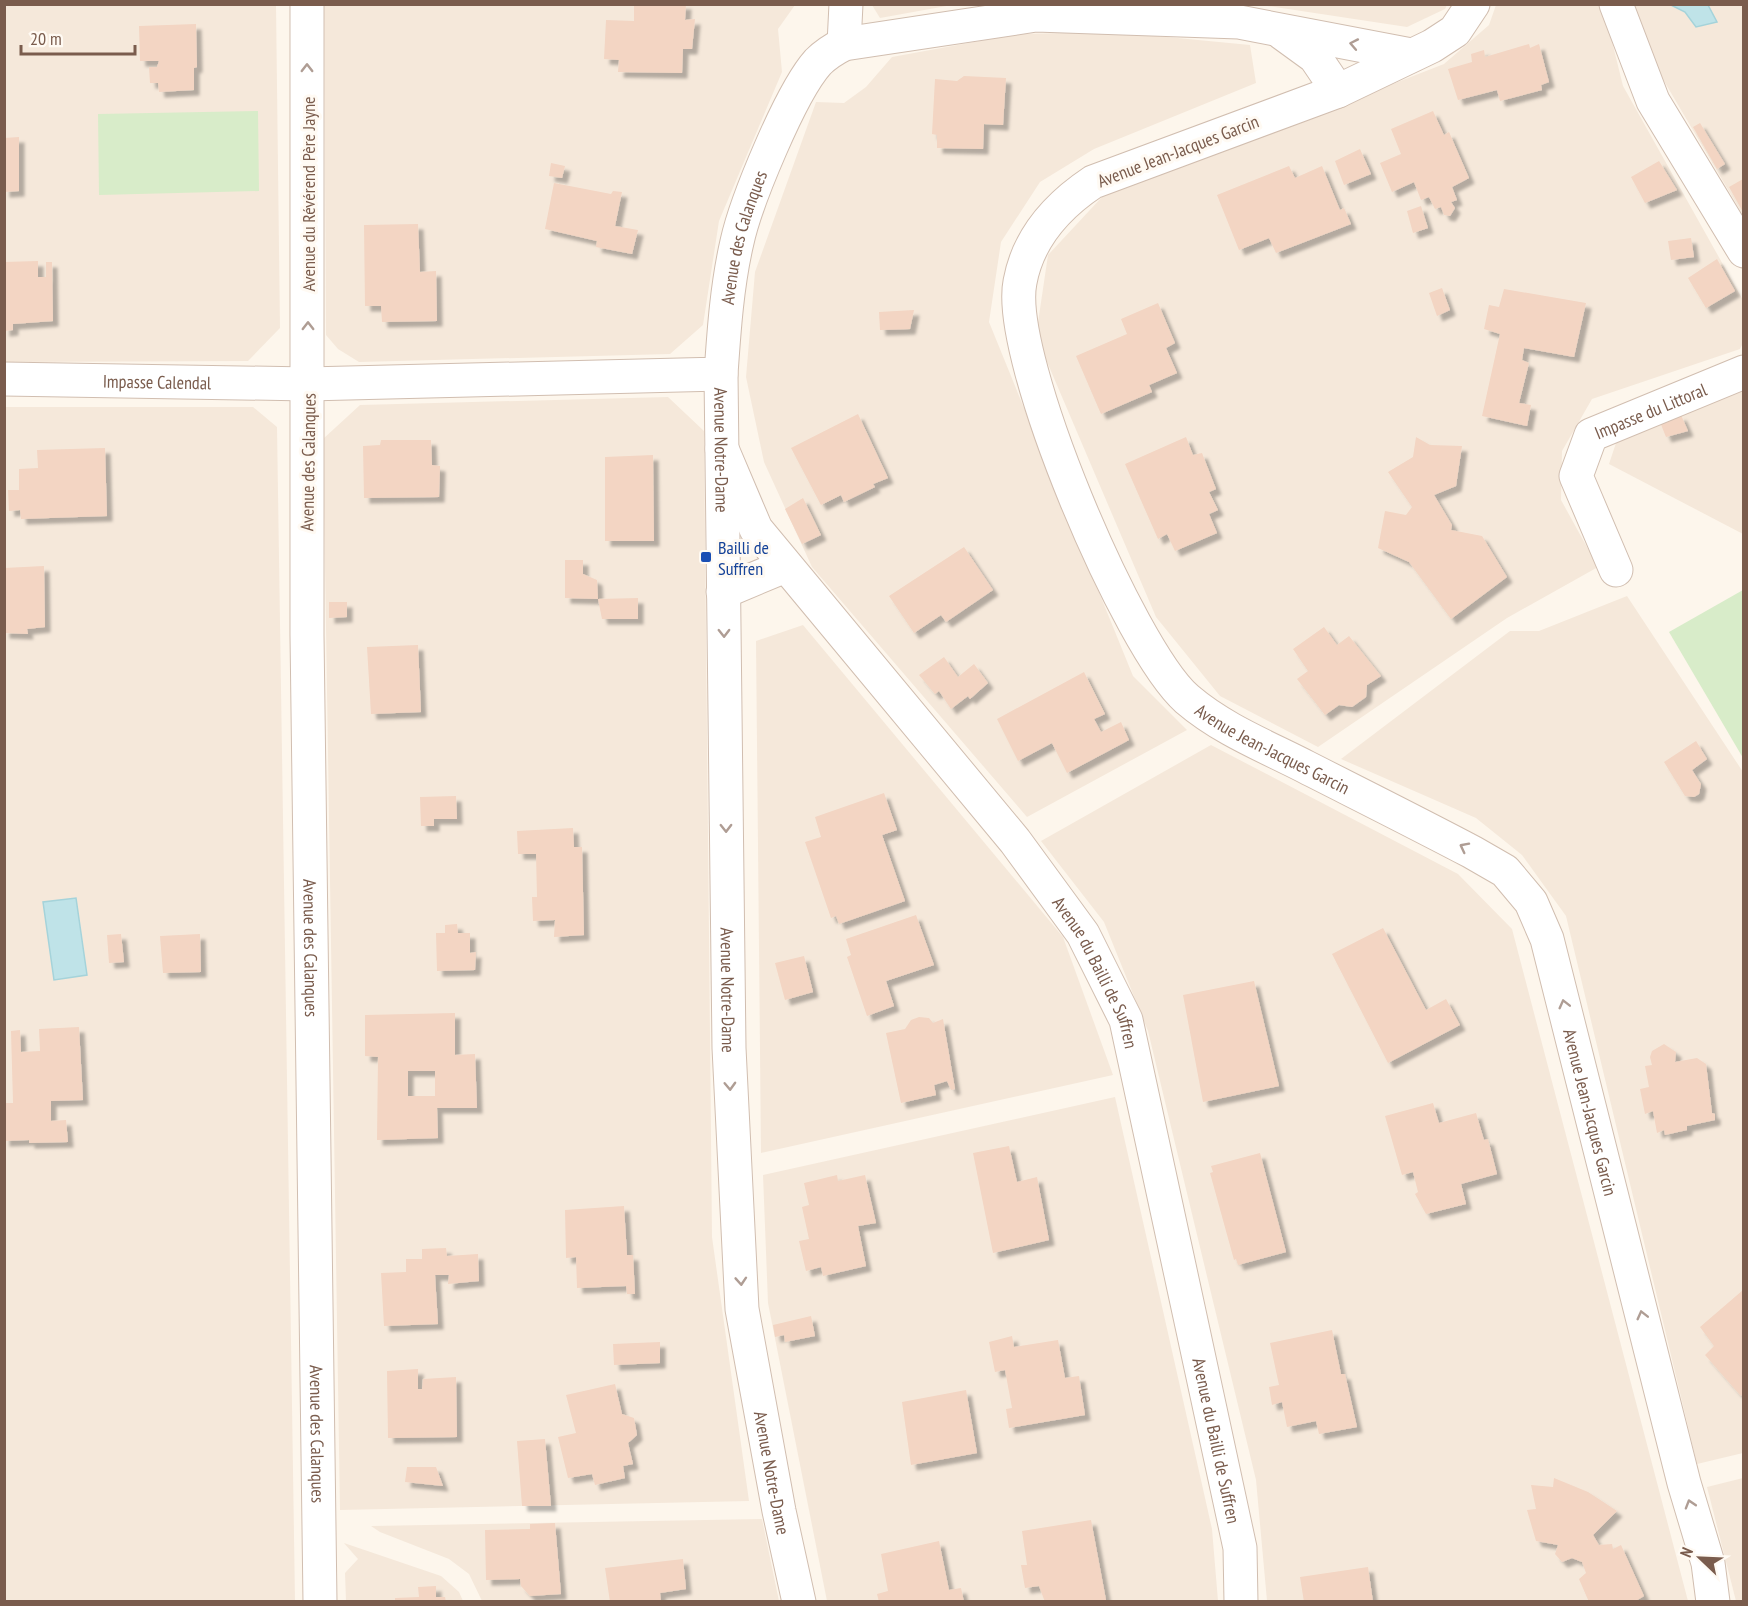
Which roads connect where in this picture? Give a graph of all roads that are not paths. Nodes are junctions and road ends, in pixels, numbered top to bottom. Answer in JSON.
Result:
{"nodes":[{"id":1,"x":307,"y":4,"type":"edge"},
{"id":2,"x":846,"y":4,"type":"edge"},
{"id":3,"x":1473,"y":4,"type":"edge"},
{"id":4,"x":1616,"y":4,"type":"edge"},
{"id":5,"x":1272,"y":28,"type":"junction"},
{"id":6,"x":844,"y":44,"type":"junction"},
{"id":7,"x":1411,"y":55,"type":"junction"},
{"id":8,"x":1338,"y":91,"type":"junction"},
{"id":9,"x":1743,"y":251,"type":"edge"},
{"id":10,"x":1743,"y":372,"type":"edge"},
{"id":11,"x":721,"y":374,"type":"junction"},
{"id":12,"x":4,"y":379,"type":"edge"},
{"id":13,"x":308,"y":384,"type":"junction"},
{"id":14,"x":722,"y":449,"type":"junction"},
{"id":15,"x":785,"y":566,"type":"junction"},
{"id":16,"x":1616,"y":570,"type":"dead end"},
{"id":17,"x":723,"y":592,"type":"junction"},
{"id":18,"x":320,"y":1602,"type":"edge"},
{"id":19,"x":799,"y":1602,"type":"edge"},
{"id":20,"x":1241,"y":1602,"type":"edge"},
{"id":21,"x":1713,"y":1602,"type":"edge"}],
"edges":[{"from":13,"to":1,"type":"street","name":"Avenue du Révérend Père Jayne","one_way":true},
{"from":2,"to":6,"type":"street"},
{"from":3,"to":7,"type":"street"},
{"from":4,"to":9,"type":"street"},
{"from":5,"to":6,"type":"street","name":"Avenue des Calanques"},
{"from":7,"to":5,"type":"street","name":"Avenue des Calanques","one_way":true},
{"from":5,"to":8,"type":"street","name":"Avenue des Calanques"},
{"from":6,"to":11,"type":"street","name":"Avenue des Calanques"},
{"from":7,"to":8,"type":"street","name":"Avenue Jean-Jacques Garcin"},
{"from":21,"to":8,"type":"street","name":"Avenue Jean-Jacques Garcin","one_way":true},
{"from":10,"to":16,"type":"street","name":"Impasse du Littoral"},
{"from":11,"to":13,"type":"street","name":"Avenue des Calanques"},
{"from":11,"to":14,"type":"street","name":"Avenue Notre-Dame"},
{"from":12,"to":13,"type":"street","name":"Impasse Calendal"},
{"from":13,"to":18,"type":"street","name":"Avenue des Calanques"},
{"from":14,"to":15,"type":"street","name":"Avenue du Bailli de Suffren"},
{"from":14,"to":17,"type":"street","name":"Avenue Notre-Dame"},
{"from":15,"to":17,"type":"street"},
{"from":15,"to":20,"type":"street","name":"Avenue du Bailli de Suffren"},
{"from":17,"to":19,"type":"street","name":"Avenue Notre-Dame","one_way":true}]}
